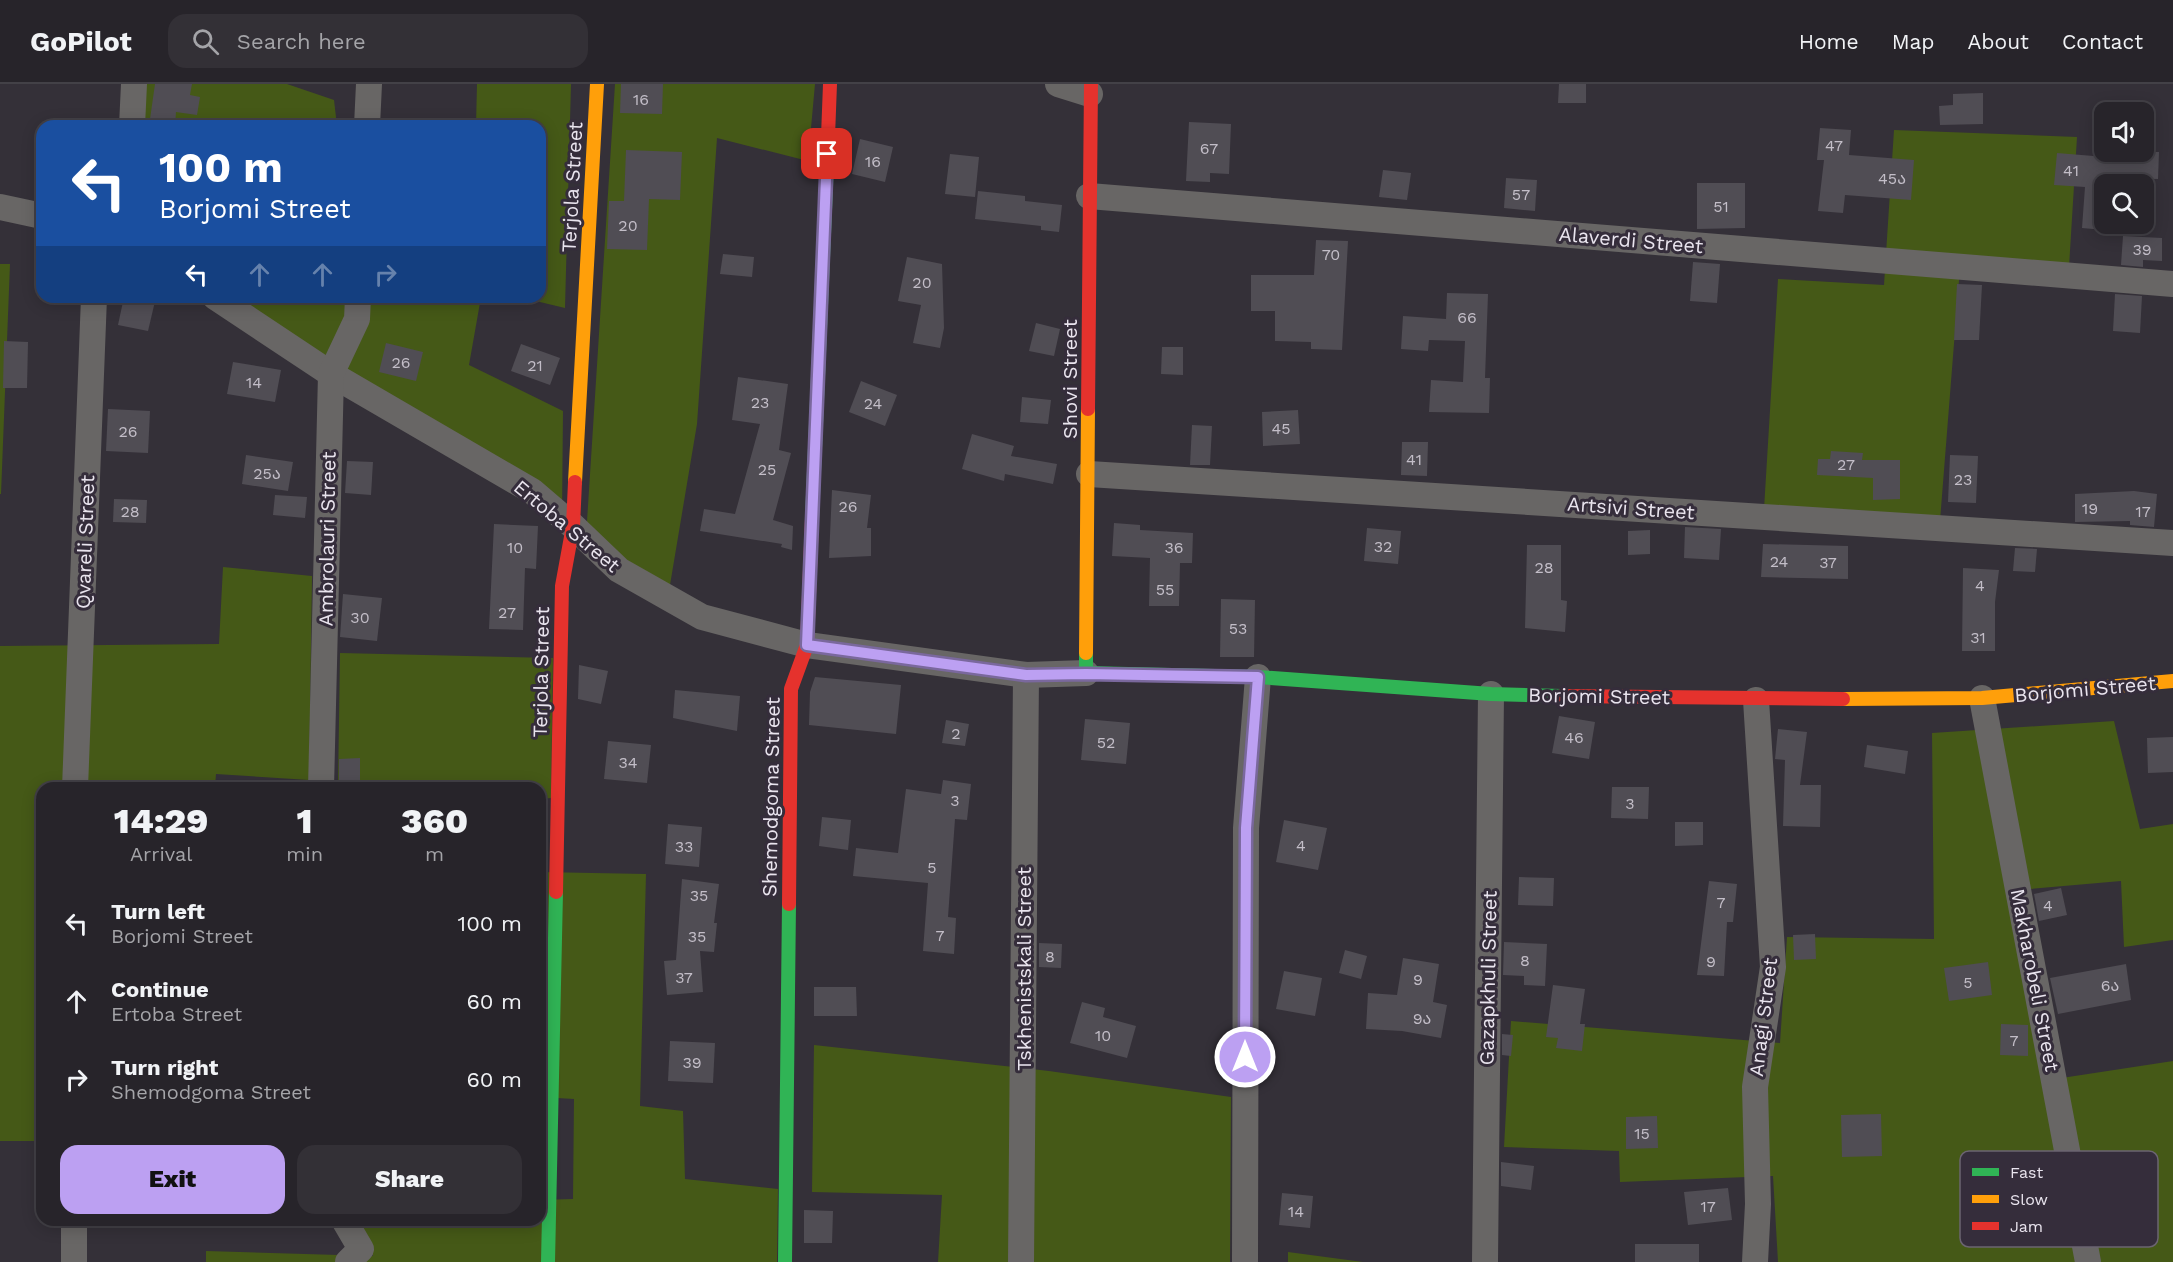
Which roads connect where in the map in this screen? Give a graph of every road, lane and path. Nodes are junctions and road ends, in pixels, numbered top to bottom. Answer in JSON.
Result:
{"nodes":[{"id":1,"x":134,"y":84,"type":"edge"},
{"id":2,"x":369,"y":84,"type":"edge"},
{"id":3,"x":597,"y":84,"type":"edge"},
{"id":4,"x":830,"y":84,"type":"edge"},
{"id":5,"x":1058,"y":84,"type":"edge"},
{"id":6,"x":1090,"y":89,"type":"edge"},
{"id":7,"x":132,"y":120,"type":"edge"},
{"id":8,"x":367,"y":120,"type":"edge"},
{"id":9,"x":1089,"y":196,"type":"junction"},
{"id":10,"x":0,"y":207,"type":"edge"},
{"id":11,"x":36,"y":215,"type":"edge"},
{"id":12,"x":2173,"y":284,"type":"edge"},
{"id":13,"x":94,"y":303,"type":"edge"},
{"id":14,"x":224,"y":303,"type":"edge"},
{"id":15,"x":358,"y":303,"type":"edge"},
{"id":16,"x":332,"y":374,"type":"junction"},
{"id":17,"x":1089,"y":474,"type":"junction"},
{"id":18,"x":573,"y":525,"type":"junction"},
{"id":19,"x":2173,"y":543,"type":"edge"},
{"id":20,"x":807,"y":645,"type":"junction"},
{"id":21,"x":1086,"y":674,"type":"junction"},
{"id":22,"x":1026,"y":675,"type":"junction"},
{"id":23,"x":1258,"y":677,"type":"junction"},
{"id":24,"x":2173,"y":681,"type":"edge"},
{"id":25,"x":1491,"y":694,"type":"junction"},
{"id":26,"x":1982,"y":698,"type":"junction"},
{"id":27,"x":1756,"y":700,"type":"junction"},
{"id":28,"x":75,"y":782,"type":"edge"},
{"id":29,"x":321,"y":782,"type":"edge"},
{"id":30,"x":2067,"y":1151,"type":"edge"},
{"id":31,"x":74,"y":1226,"type":"edge"},
{"id":32,"x":348,"y":1226,"type":"edge"},
{"id":33,"x":2085,"y":1247,"type":"edge"},
{"id":34,"x":74,"y":1262,"type":"edge"},
{"id":35,"x":348,"y":1262,"type":"edge"},
{"id":36,"x":548,"y":1262,"type":"edge"},
{"id":37,"x":785,"y":1262,"type":"edge"},
{"id":38,"x":1022,"y":1262,"type":"edge"},
{"id":39,"x":1245,"y":1262,"type":"edge"},
{"id":40,"x":1485,"y":1262,"type":"edge"},
{"id":41,"x":1755,"y":1262,"type":"edge"},
{"id":42,"x":2088,"y":1262,"type":"edge"}],
"edges":[{"from":1,"to":7,"type":"street"},
{"from":2,"to":8,"type":"street"},
{"from":3,"to":18,"type":"street","name":"Terjola Street"},
{"from":4,"to":20,"type":"street","name":"Shemodgoma Street"},
{"from":5,"to":6,"type":"street"},
{"from":6,"to":9,"type":"street","name":"Shovi Street"},
{"from":9,"to":12,"type":"street","name":"Alaverdi Street"},
{"from":9,"to":17,"type":"street","name":"Shovi Street"},
{"from":10,"to":11,"type":"street"},
{"from":13,"to":28,"type":"street","name":"Qvareli Street"},
{"from":14,"to":16,"type":"street","name":"Ertoba Street"},
{"from":15,"to":16,"type":"street","name":"Ambrolauri Street"},
{"from":16,"to":18,"type":"street","name":"Ertoba Street"},
{"from":16,"to":29,"type":"street","name":"Ambrolauri Street"},
{"from":17,"to":19,"type":"street","name":"Artsivi Street"},
{"from":17,"to":21,"type":"street","name":"Shovi Street"},
{"from":18,"to":20,"type":"street","name":"Ertoba Street"},
{"from":18,"to":36,"type":"street","name":"Terjola Street"},
{"from":20,"to":22,"type":"street","name":"Ertoba Street"},
{"from":20,"to":37,"type":"street","name":"Shemodgoma Street"},
{"from":21,"to":22,"type":"street","name":"Borjomi Street"},
{"from":21,"to":23,"type":"street","name":"Borjomi Street"},
{"from":22,"to":38,"type":"street","name":"Tskhenistskali Street"},
{"from":23,"to":25,"type":"street","name":"Borjomi Street"},
{"from":23,"to":39,"type":"street"},
{"from":24,"to":26,"type":"street","name":"Borjomi Street"},
{"from":25,"to":27,"type":"street","name":"Borjomi Street"},
{"from":25,"to":40,"type":"street","name":"Gazapkhuli Street"},
{"from":26,"to":27,"type":"street","name":"Borjomi Street"},
{"from":26,"to":30,"type":"street","name":"Makharobeli Street"},
{"from":27,"to":41,"type":"street","name":"Anagi Street"},
{"from":31,"to":34,"type":"street"},
{"from":32,"to":35,"type":"street"},
{"from":33,"to":42,"type":"street","name":"Makharobeli Street"}]}
